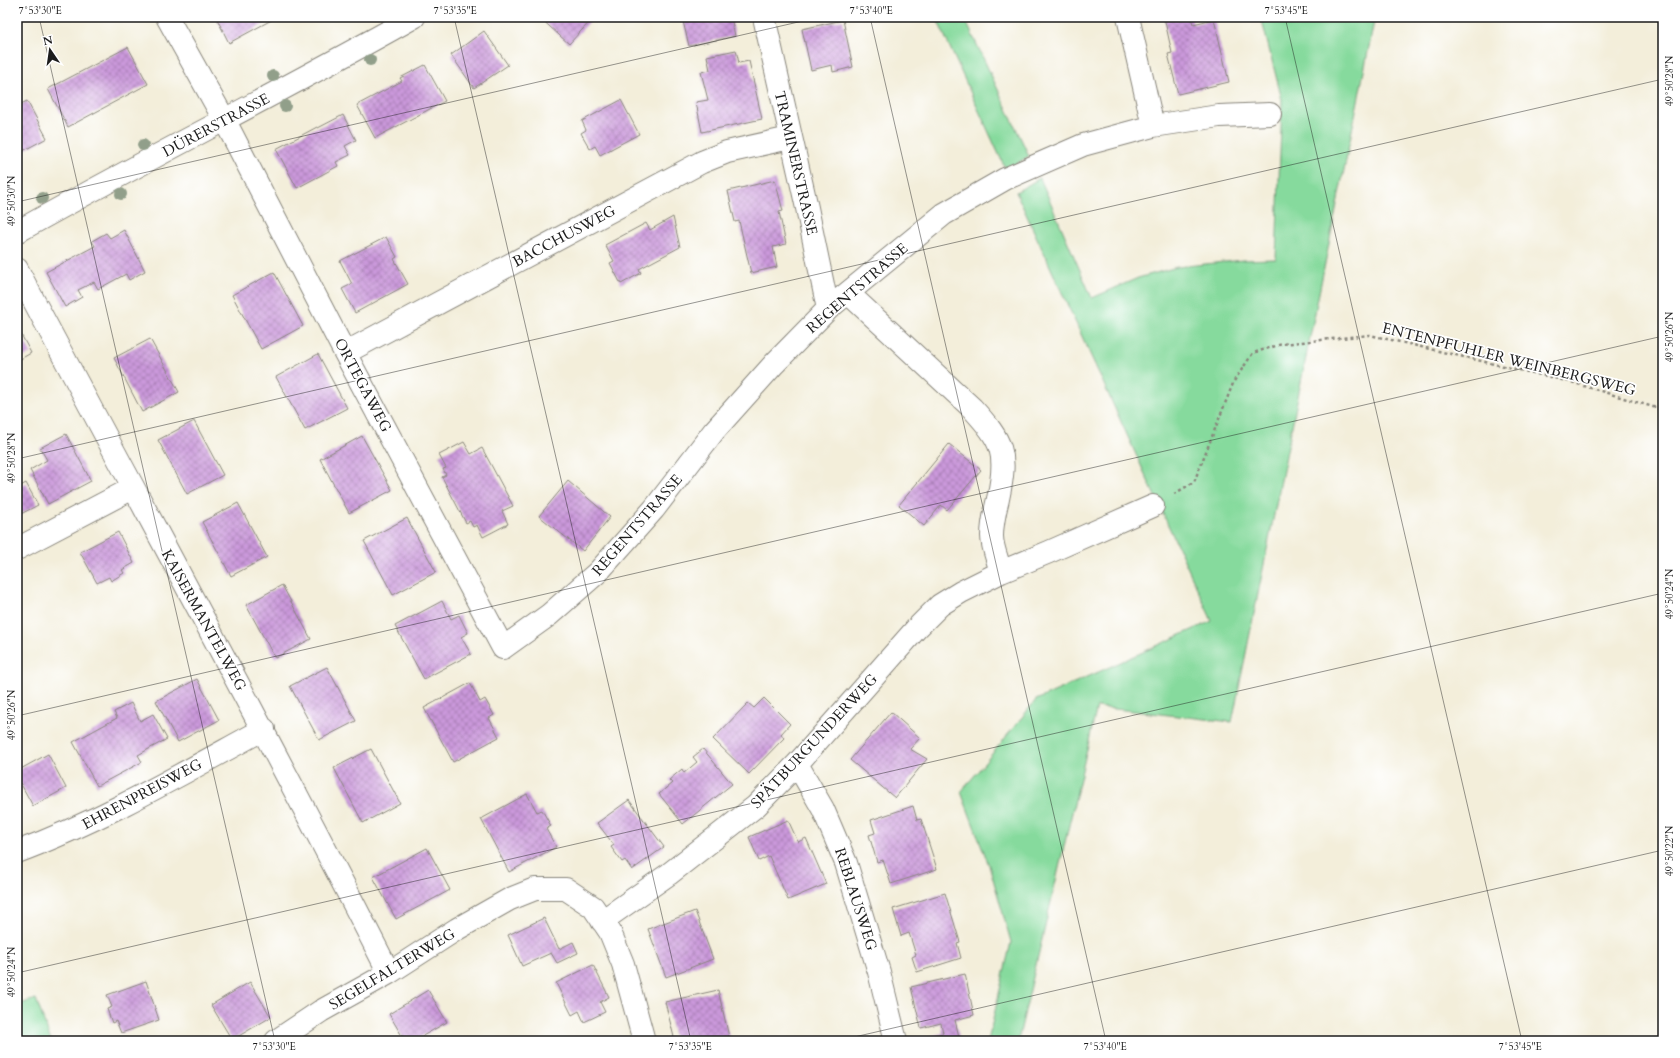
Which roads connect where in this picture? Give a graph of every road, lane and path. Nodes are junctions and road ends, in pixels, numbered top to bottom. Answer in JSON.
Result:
{"nodes":[{"id":1,"x":166,"y":17,"type":"edge"},
{"id":2,"x":414,"y":17,"type":"edge"},
{"id":3,"x":764,"y":17,"type":"edge"},
{"id":4,"x":1128,"y":17,"type":"edge"},
{"id":5,"x":1270,"y":114,"type":"dead end"},
{"id":6,"x":225,"y":120,"type":"junction"},
{"id":7,"x":1153,"y":126,"type":"junction"},
{"id":8,"x":790,"y":138,"type":"junction"},
{"id":9,"x":17,"y":232,"type":"edge"},
{"id":10,"x":17,"y":269,"type":"edge"},
{"id":11,"x":848,"y":293,"type":"junction"},
{"id":12,"x":828,"y":309,"type":"junction"},
{"id":13,"x":345,"y":353,"type":"junction"},
{"id":14,"x":1663,"y":410,"type":"edge"},
{"id":15,"x":132,"y":488,"type":"junction"},
{"id":16,"x":1153,"y":506,"type":"joint"},
{"id":17,"x":17,"y":549,"type":"edge"},
{"id":18,"x":1001,"y":572,"type":"junction"},
{"id":19,"x":503,"y":648,"type":"joint"},
{"id":20,"x":264,"y":730,"type":"junction"},
{"id":21,"x":797,"y":764,"type":"junction"},
{"id":22,"x":17,"y":852,"type":"edge"},
{"id":23,"x":602,"y":920,"type":"junction"},
{"id":24,"x":389,"y":973,"type":"junction"},
{"id":25,"x":276,"y":1041,"type":"edge"},
{"id":26,"x":644,"y":1041,"type":"edge"},
{"id":27,"x":896,"y":1041,"type":"edge"}],
"edges":[{"from":1,"to":6,"type":"street","name":"ORTEGAWEG"},
{"from":2,"to":6,"type":"street","name":"DÜRERSTRASSE"},
{"from":3,"to":8,"type":"street","name":"TRAMINERSTRASSE"},
{"from":4,"to":7,"type":"street"},
{"from":5,"to":7,"type":"street","name":"REGENTSTRASSE"},
{"from":6,"to":9,"type":"street","name":"DÜRERSTRASSE"},
{"from":6,"to":13,"type":"street","name":"ORTEGAWEG"},
{"from":7,"to":11,"type":"street","name":"REGENTSTRASSE"},
{"from":8,"to":12,"type":"street","name":"TRAMINERSTRASSE"},
{"from":8,"to":13,"type":"street","name":"BACCHUSWEG"},
{"from":10,"to":15,"type":"street","name":"KAISERMANTELWEG"},
{"from":11,"to":12,"type":"street","name":"REGENTSTRASSE"},
{"from":11,"to":18,"type":"street"},
{"from":12,"to":19,"type":"street","name":"REGENTSTRASSE"},
{"from":13,"to":19,"type":"street","name":"ORTEGAWEG"},
{"from":14,"to":16,"type":"path","name":"ENTENPFUHLER WEINBERGSWEG"},
{"from":15,"to":17,"type":"street"},
{"from":15,"to":20,"type":"street","name":"KAISERMANTELWEG"},
{"from":16,"to":18,"type":"street","name":"SPÄTBURGUNDERWEG"},
{"from":18,"to":21,"type":"street","name":"SPÄTBURGUNDERWEG"},
{"from":20,"to":22,"type":"street","name":"EHRENPREISWEG"},
{"from":20,"to":24,"type":"street","name":"KAISERMANTELWEG"},
{"from":21,"to":23,"type":"street","name":"SPÄTBURGUNDERWEG"},
{"from":21,"to":27,"type":"street","name":"REBLAUSWEG"},
{"from":23,"to":24,"type":"street","name":"SEGELFALTERWEG"},
{"from":23,"to":26,"type":"street","name":"SEGELFALTERWEG"},
{"from":24,"to":25,"type":"street","name":"SEGELFALTERWEG"}]}
